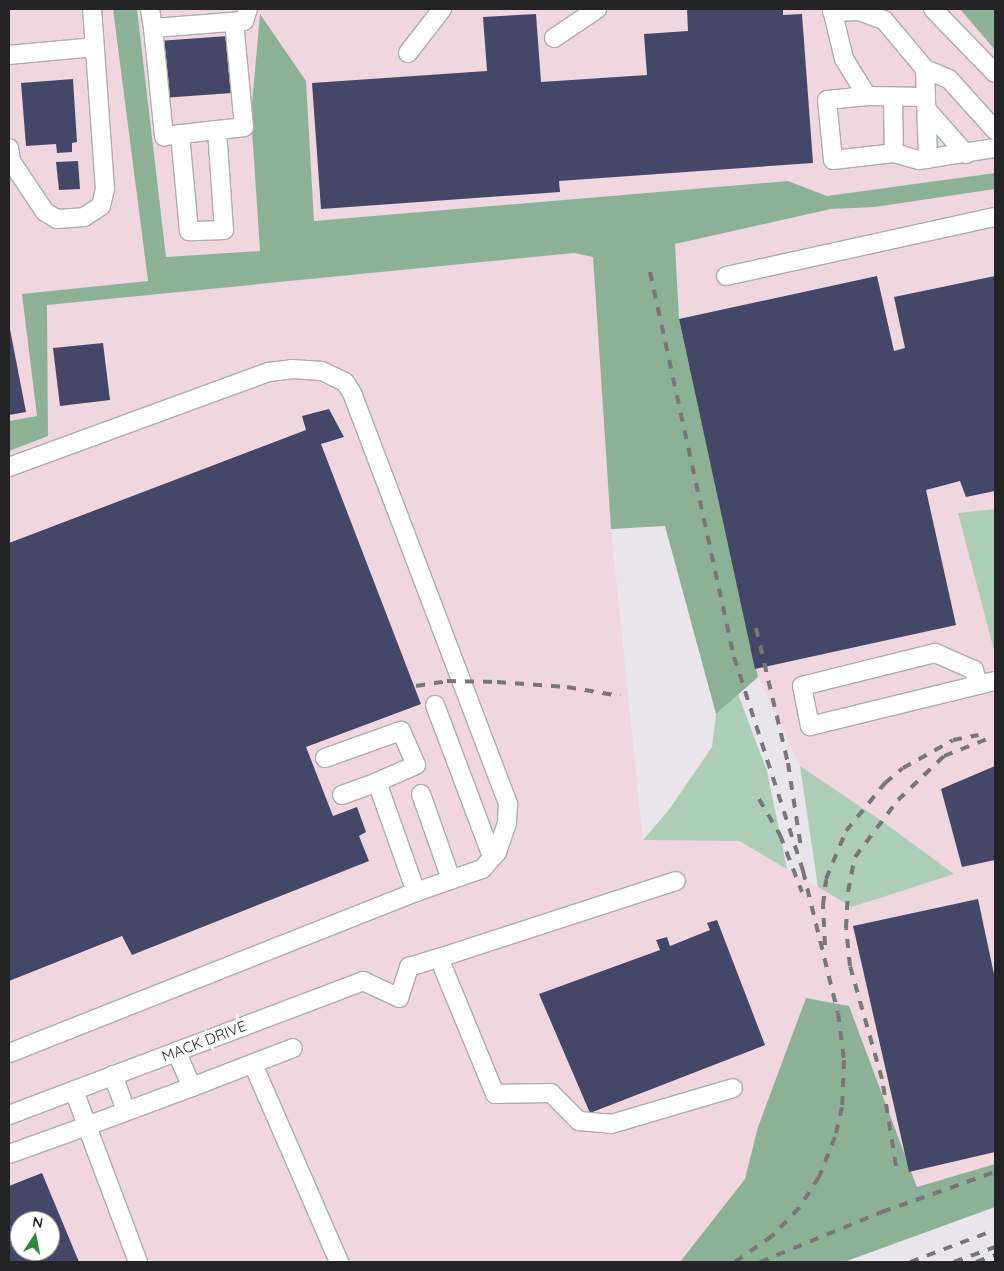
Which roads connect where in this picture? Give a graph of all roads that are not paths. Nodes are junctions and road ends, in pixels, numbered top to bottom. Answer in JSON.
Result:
{"nodes":[{"id":1,"x":92,"y":9,"type":"edge"},
{"id":2,"x":150,"y":9,"type":"edge"},
{"id":3,"x":248,"y":9,"type":"edge"},
{"id":4,"x":442,"y":9,"type":"edge"},
{"id":5,"x":598,"y":9,"type":"edge"},
{"id":6,"x":932,"y":9,"type":"edge"},
{"id":7,"x":832,"y":10,"type":"edge"},
{"id":8,"x":234,"y":22,"type":"junction"},
{"id":9,"x":153,"y":28,"type":"junction"},
{"id":10,"x":554,"y":38,"type":"dead end"},
{"id":11,"x":95,"y":47,"type":"junction"},
{"id":12,"x":408,"y":53,"type":"dead end"},
{"id":13,"x":9,"y":55,"type":"edge"},
{"id":14,"x":925,"y":69,"type":"junction"},
{"id":15,"x":995,"y":73,"type":"edge"},
{"id":16,"x":867,"y":96,"type":"junction"},
{"id":17,"x":893,"y":97,"type":"junction"},
{"id":18,"x":926,"y":103,"type":"junction"},
{"id":19,"x":217,"y":130,"type":"junction"},
{"id":20,"x":995,"y":130,"type":"edge"},
{"id":21,"x":180,"y":134,"type":"junction"},
{"id":22,"x":9,"y":148,"type":"edge"},
{"id":23,"x":995,"y":148,"type":"edge"},
{"id":24,"x":894,"y":154,"type":"junction"},
{"id":25,"x":966,"y":154,"type":"junction"},
{"id":26,"x":928,"y":159,"type":"junction"},
{"id":27,"x":995,"y":217,"type":"edge"},
{"id":28,"x":726,"y":276,"type":"dead end"},
{"id":29,"x":9,"y":467,"type":"edge"},
{"id":30,"x":987,"y":683,"type":"edge"},
{"id":31,"x":434,"y":705,"type":"dead end"},
{"id":32,"x":325,"y":758,"type":"dead end"},
{"id":33,"x":377,"y":782,"type":"junction"},
{"id":34,"x":422,"y":794,"type":"dead end"},
{"id":35,"x":342,"y":795,"type":"dead end"},
{"id":36,"x":492,"y":857,"type":"junction"},
{"id":37,"x":451,"y":879,"type":"junction"},
{"id":38,"x":676,"y":881,"type":"dead end"},
{"id":39,"x":416,"y":892,"type":"junction"},
{"id":40,"x":439,"y":958,"type":"junction"},
{"id":41,"x":293,"y":1048,"type":"dead end"},
{"id":42,"x":176,"y":1051,"type":"junction"},
{"id":43,"x":9,"y":1053,"type":"edge"},
{"id":44,"x":253,"y":1064,"type":"junction"},
{"id":45,"x":113,"y":1075,"type":"junction"},
{"id":46,"x":192,"y":1087,"type":"junction"},
{"id":47,"x":733,"y":1088,"type":"dead end"},
{"id":48,"x":74,"y":1090,"type":"junction"},
{"id":49,"x":126,"y":1111,"type":"junction"},
{"id":50,"x":9,"y":1114,"type":"edge"},
{"id":51,"x":88,"y":1126,"type":"junction"},
{"id":52,"x":9,"y":1154,"type":"edge"},
{"id":53,"x":138,"y":1262,"type":"edge"},
{"id":54,"x":339,"y":1262,"type":"edge"}],
"edges":[{"from":1,"to":11,"type":"street"},
{"from":2,"to":9,"type":"street"},
{"from":3,"to":8,"type":"street"},
{"from":4,"to":12,"type":"street"},
{"from":5,"to":10,"type":"street"},
{"from":6,"to":15,"type":"street"},
{"from":7,"to":14,"type":"street"},
{"from":7,"to":16,"type":"street"},
{"from":8,"to":9,"type":"street"},
{"from":8,"to":19,"type":"street"},
{"from":9,"to":21,"type":"street"},
{"from":11,"to":13,"type":"street"},
{"from":11,"to":22,"type":"street"},
{"from":14,"to":18,"type":"street"},
{"from":14,"to":20,"type":"street"},
{"from":16,"to":17,"type":"street"},
{"from":16,"to":24,"type":"street"},
{"from":17,"to":18,"type":"street"},
{"from":17,"to":24,"type":"street"},
{"from":18,"to":25,"type":"street"},
{"from":18,"to":26,"type":"street"},
{"from":19,"to":21,"type":"street"},
{"from":19,"to":21,"type":"street"},
{"from":23,"to":25,"type":"street"},
{"from":24,"to":26,"type":"street"},
{"from":25,"to":26,"type":"street"},
{"from":27,"to":28,"type":"street"},
{"from":29,"to":36,"type":"street"},
{"from":30,"to":30,"type":"street"},
{"from":31,"to":36,"type":"street"},
{"from":32,"to":33,"type":"street"},
{"from":33,"to":35,"type":"street"},
{"from":33,"to":39,"type":"street"},
{"from":34,"to":37,"type":"street"},
{"from":36,"to":37,"type":"street"},
{"from":37,"to":39,"type":"street"},
{"from":38,"to":40,"type":"street"},
{"from":39,"to":43,"type":"street"},
{"from":40,"to":42,"type":"street","name":"MACK DRIVE"},
{"from":40,"to":47,"type":"street"},
{"from":41,"to":44,"type":"street"},
{"from":42,"to":45,"type":"street","name":"MACK DRIVE"},
{"from":42,"to":46,"type":"street"},
{"from":44,"to":46,"type":"street"},
{"from":44,"to":54,"type":"street"},
{"from":45,"to":48,"type":"street","name":"MACK DRIVE"},
{"from":45,"to":49,"type":"street"},
{"from":46,"to":49,"type":"street"},
{"from":48,"to":50,"type":"street","name":"MACK DRIVE"},
{"from":48,"to":51,"type":"street"},
{"from":49,"to":51,"type":"street"},
{"from":51,"to":52,"type":"street"},
{"from":51,"to":53,"type":"street"}]}
